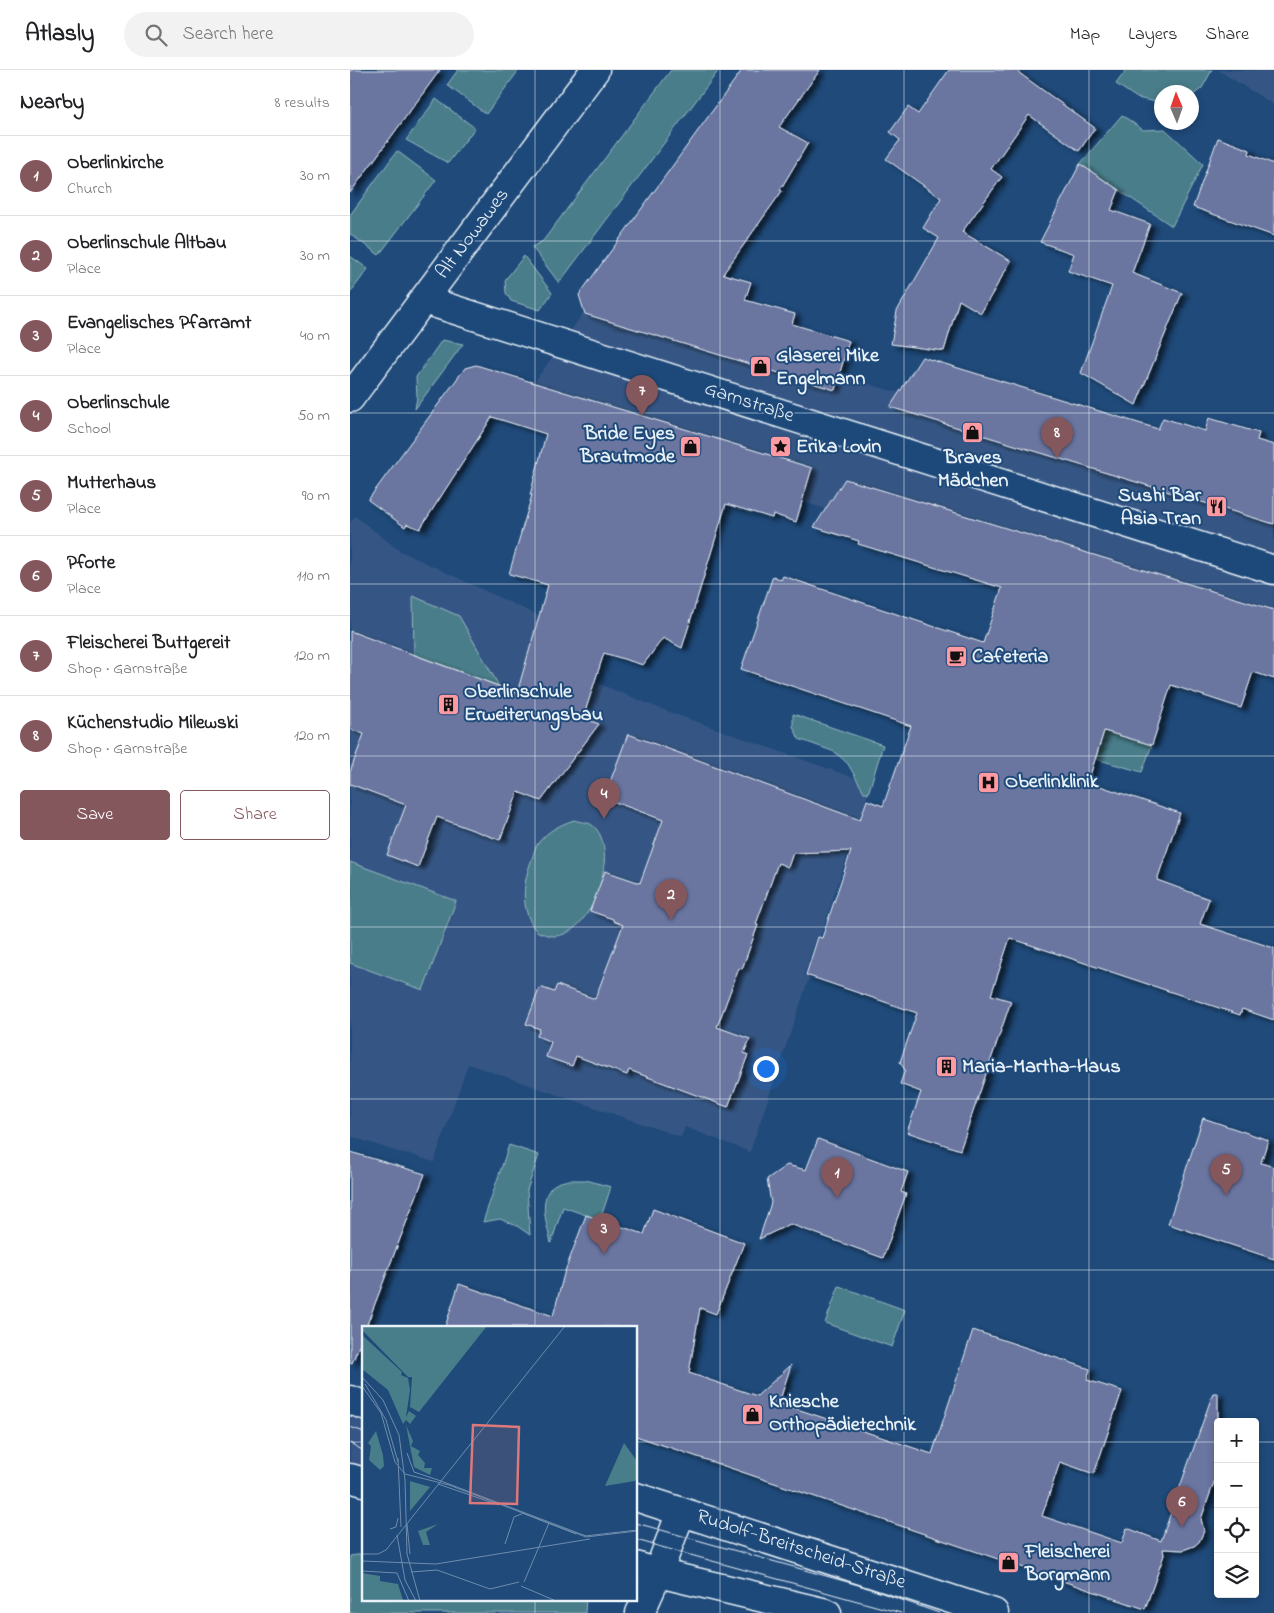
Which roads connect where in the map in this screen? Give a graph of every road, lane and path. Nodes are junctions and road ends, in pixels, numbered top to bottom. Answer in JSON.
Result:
{"nodes":[{"id":1,"x":595,"y":70,"type":"edge"},
{"id":2,"x":424,"y":300,"type":"junction"},
{"id":3,"x":350,"y":398,"type":"edge"},
{"id":4,"x":1274,"y":570,"type":"edge"},
{"id":5,"x":350,"y":1400,"type":"edge"},
{"id":6,"x":362,"y":1404,"type":"edge"},
{"id":7,"x":638,"y":1498,"type":"edge"},
{"id":8,"x":681,"y":1512,"type":"junction"},
{"id":9,"x":647,"y":1570,"type":"edge"},
{"id":10,"x":640,"y":1613,"type":"edge"},
{"id":11,"x":827,"y":1613,"type":"edge"},
{"id":12,"x":994,"y":1613,"type":"edge"}],
"edges":[{"from":1,"to":2,"type":"street","name":"Alt Nowawes"},
{"from":2,"to":3,"type":"street","name":"Alt Nowawes"},
{"from":2,"to":4,"type":"street","name":"Garnstraße"},
{"from":5,"to":6,"type":"street"},
{"from":7,"to":8,"type":"street","name":"Rudolf-Breitscheid-Straße"},
{"from":8,"to":9,"type":"street"},
{"from":8,"to":12,"type":"street","name":"Rudolf-Breitscheid-Straße"},
{"from":9,"to":10,"type":"street"},
{"from":9,"to":11,"type":"street"}]}
